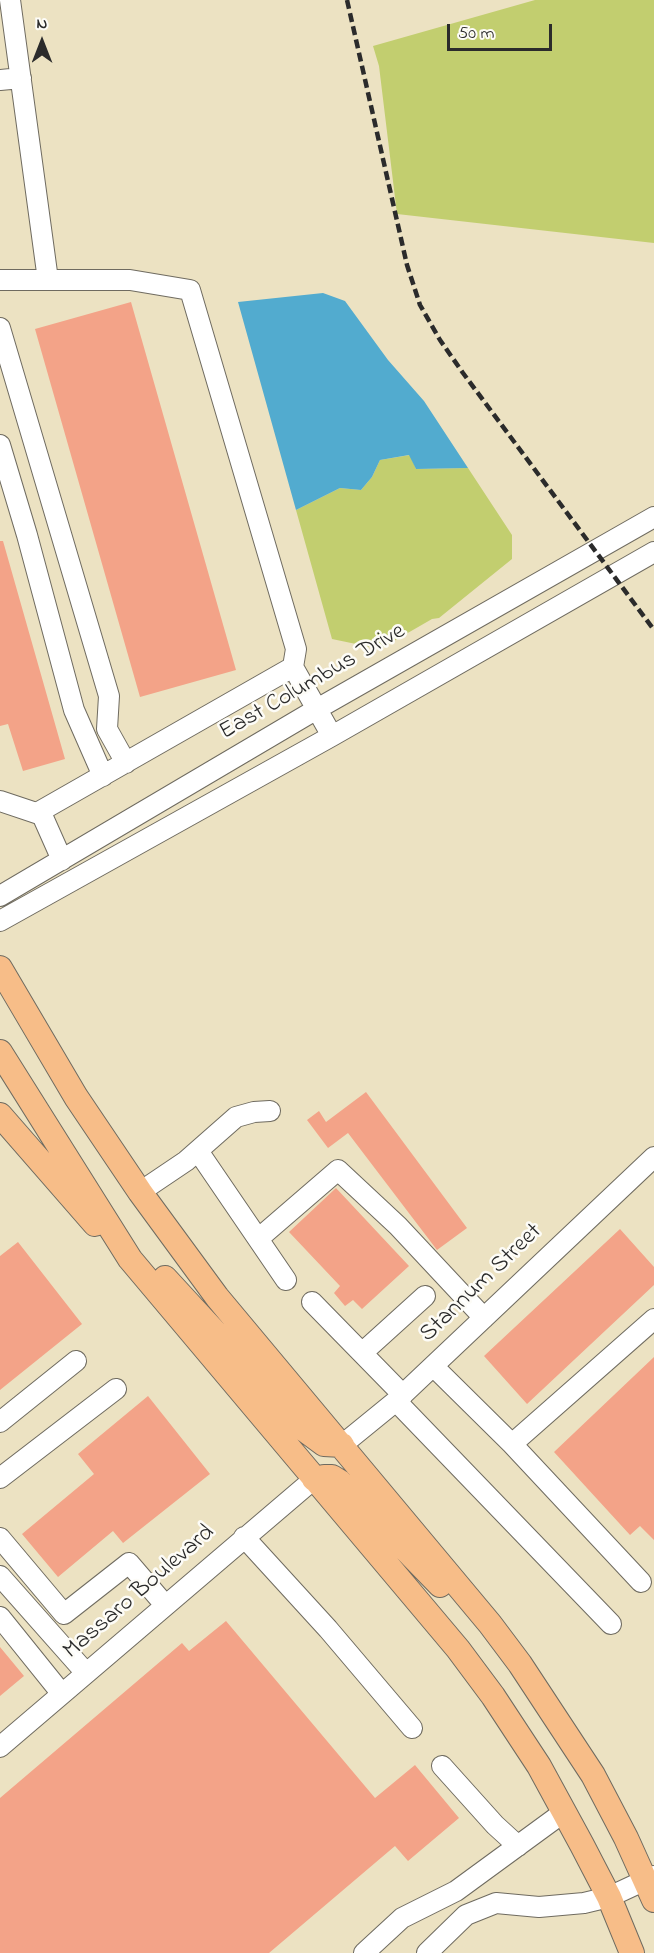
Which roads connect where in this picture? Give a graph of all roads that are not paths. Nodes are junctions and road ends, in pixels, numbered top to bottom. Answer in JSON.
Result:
{"nodes":[{"id":1,"x":10,"y":0,"type":"edge"},
{"id":2,"x":21,"y":78,"type":"junction"},
{"id":3,"x":0,"y":80,"type":"edge"},
{"id":4,"x":0,"y":280,"type":"edge"},
{"id":5,"x":48,"y":280,"type":"junction"},
{"id":6,"x":0,"y":328,"type":"edge"},
{"id":7,"x":0,"y":445,"type":"edge"},
{"id":8,"x":654,"y":517,"type":"edge"},
{"id":9,"x":654,"y":552,"type":"edge"},
{"id":10,"x":293,"y":667,"type":"junction"},
{"id":11,"x":317,"y":710,"type":"junction"},
{"id":12,"x":332,"y":735,"type":"junction"},
{"id":13,"x":126,"y":763,"type":"junction"},
{"id":14,"x":103,"y":776,"type":"junction"},
{"id":15,"x":0,"y":801,"type":"edge"},
{"id":16,"x":38,"y":813,"type":"junction"},
{"id":17,"x":62,"y":860,"type":"junction"},
{"id":18,"x":0,"y":896,"type":"edge"},
{"id":19,"x":0,"y":921,"type":"edge"},
{"id":20,"x":0,"y":968,"type":"edge"},
{"id":21,"x":0,"y":1052,"type":"edge"},
{"id":22,"x":270,"y":1111,"type":"dead end"},
{"id":23,"x":0,"y":1115,"type":"edge"},
{"id":24,"x":198,"y":1151,"type":"junction"},
{"id":25,"x":654,"y":1156,"type":"edge"},
{"id":26,"x":140,"y":1192,"type":"junction"},
{"id":27,"x":258,"y":1239,"type":"junction"},
{"id":28,"x":133,"y":1262,"type":"junction"},
{"id":29,"x":286,"y":1280,"type":"dead end"},
{"id":30,"x":425,"y":1296,"type":"dead end"},
{"id":31,"x":312,"y":1302,"type":"dead end"},
{"id":32,"x":484,"y":1318,"type":"junction"},
{"id":33,"x":654,"y":1319,"type":"edge"},
{"id":34,"x":362,"y":1353,"type":"junction"},
{"id":35,"x":76,"y":1361,"type":"dead end"},
{"id":36,"x":434,"y":1366,"type":"junction"},
{"id":37,"x":116,"y":1389,"type":"dead end"},
{"id":38,"x":400,"y":1398,"type":"junction"},
{"id":39,"x":0,"y":1422,"type":"edge"},
{"id":40,"x":512,"y":1444,"type":"junction"},
{"id":41,"x":342,"y":1445,"type":"junction"},
{"id":42,"x":0,"y":1478,"type":"edge"},
{"id":43,"x":314,"y":1479,"type":"junction"},
{"id":44,"x":244,"y":1537,"type":"junction"},
{"id":45,"x":0,"y":1538,"type":"edge"},
{"id":46,"x":0,"y":1576,"type":"edge"},
{"id":47,"x":641,"y":1582,"type":"dead end"},
{"id":48,"x":165,"y":1605,"type":"junction"},
{"id":49,"x":0,"y":1617,"type":"edge"},
{"id":50,"x":611,"y":1624,"type":"dead end"},
{"id":51,"x":504,"y":1643,"type":"junction"},
{"id":52,"x":86,"y":1673,"type":"junction"},
{"id":53,"x":62,"y":1694,"type":"junction"},
{"id":54,"x":412,"y":1728,"type":"dead end"},
{"id":55,"x":0,"y":1747,"type":"edge"},
{"id":56,"x":442,"y":1766,"type":"dead end"},
{"id":57,"x":564,"y":1812,"type":"junction"},
{"id":58,"x":518,"y":1846,"type":"junction"},
{"id":59,"x":651,"y":1885,"type":"edge"},
{"id":60,"x":609,"y":1897,"type":"junction"},
{"id":61,"x":364,"y":1953,"type":"edge"},
{"id":62,"x":427,"y":1953,"type":"edge"},
{"id":63,"x":632,"y":1953,"type":"edge"}],
"edges":[{"from":1,"to":2,"type":"street"},
{"from":2,"to":3,"type":"street"},
{"from":2,"to":5,"type":"street"},
{"from":4,"to":5,"type":"street"},
{"from":5,"to":10,"type":"street"},
{"from":6,"to":13,"type":"street"},
{"from":7,"to":14,"type":"street"},
{"from":8,"to":11,"type":"street","name":"East Columbus Drive"},
{"from":9,"to":12,"type":"street"},
{"from":10,"to":11,"type":"street"},
{"from":10,"to":13,"type":"street"},
{"from":11,"to":12,"type":"street"},
{"from":11,"to":17,"type":"street","name":"East Columbus Drive"},
{"from":12,"to":19,"type":"street"},
{"from":13,"to":14,"type":"street"},
{"from":14,"to":16,"type":"street"},
{"from":15,"to":16,"type":"street"},
{"from":16,"to":17,"type":"street"},
{"from":17,"to":18,"type":"street","name":"East Columbus Drive"},
{"from":20,"to":26,"type":"main road"},
{"from":21,"to":28,"type":"main road"},
{"from":22,"to":24,"type":"street"},
{"from":23,"to":28,"type":"main road"},
{"from":24,"to":26,"type":"street"},
{"from":24,"to":27,"type":"street"},
{"from":25,"to":32,"type":"street","name":"Stannum Street"},
{"from":26,"to":41,"type":"main road"},
{"from":27,"to":29,"type":"street"},
{"from":27,"to":32,"type":"street"},
{"from":28,"to":41,"type":"main road"},
{"from":28,"to":43,"type":"main road"},
{"from":30,"to":34,"type":"street"},
{"from":31,"to":34,"type":"street"},
{"from":32,"to":36,"type":"street","name":"Stannum Street"},
{"from":33,"to":40,"type":"street"},
{"from":34,"to":38,"type":"street"},
{"from":35,"to":39,"type":"street"},
{"from":36,"to":38,"type":"street","name":"Stannum Street"},
{"from":36,"to":40,"type":"street"},
{"from":37,"to":42,"type":"street"},
{"from":38,"to":41,"type":"street","name":"Stannum Street"},
{"from":38,"to":50,"type":"street"},
{"from":40,"to":47,"type":"street"},
{"from":41,"to":51,"type":"main road"},
{"from":43,"to":44,"type":"street","name":"Massaro Boulevard"},
{"from":43,"to":51,"type":"main road"},
{"from":43,"to":57,"type":"main road"},
{"from":44,"to":48,"type":"street","name":"Massaro Boulevard"},
{"from":44,"to":54,"type":"street"},
{"from":45,"to":48,"type":"street"},
{"from":46,"to":52,"type":"street"},
{"from":48,"to":52,"type":"street","name":"Massaro Boulevard"},
{"from":49,"to":53,"type":"street"},
{"from":51,"to":59,"type":"main road"},
{"from":52,"to":53,"type":"street","name":"Massaro Boulevard"},
{"from":53,"to":55,"type":"street","name":"Massaro Boulevard"},
{"from":56,"to":58,"type":"street"},
{"from":57,"to":58,"type":"street"},
{"from":57,"to":60,"type":"main road"},
{"from":58,"to":61,"type":"street"},
{"from":59,"to":60,"type":"street"},
{"from":60,"to":62,"type":"street"},
{"from":60,"to":63,"type":"main road"}]}
